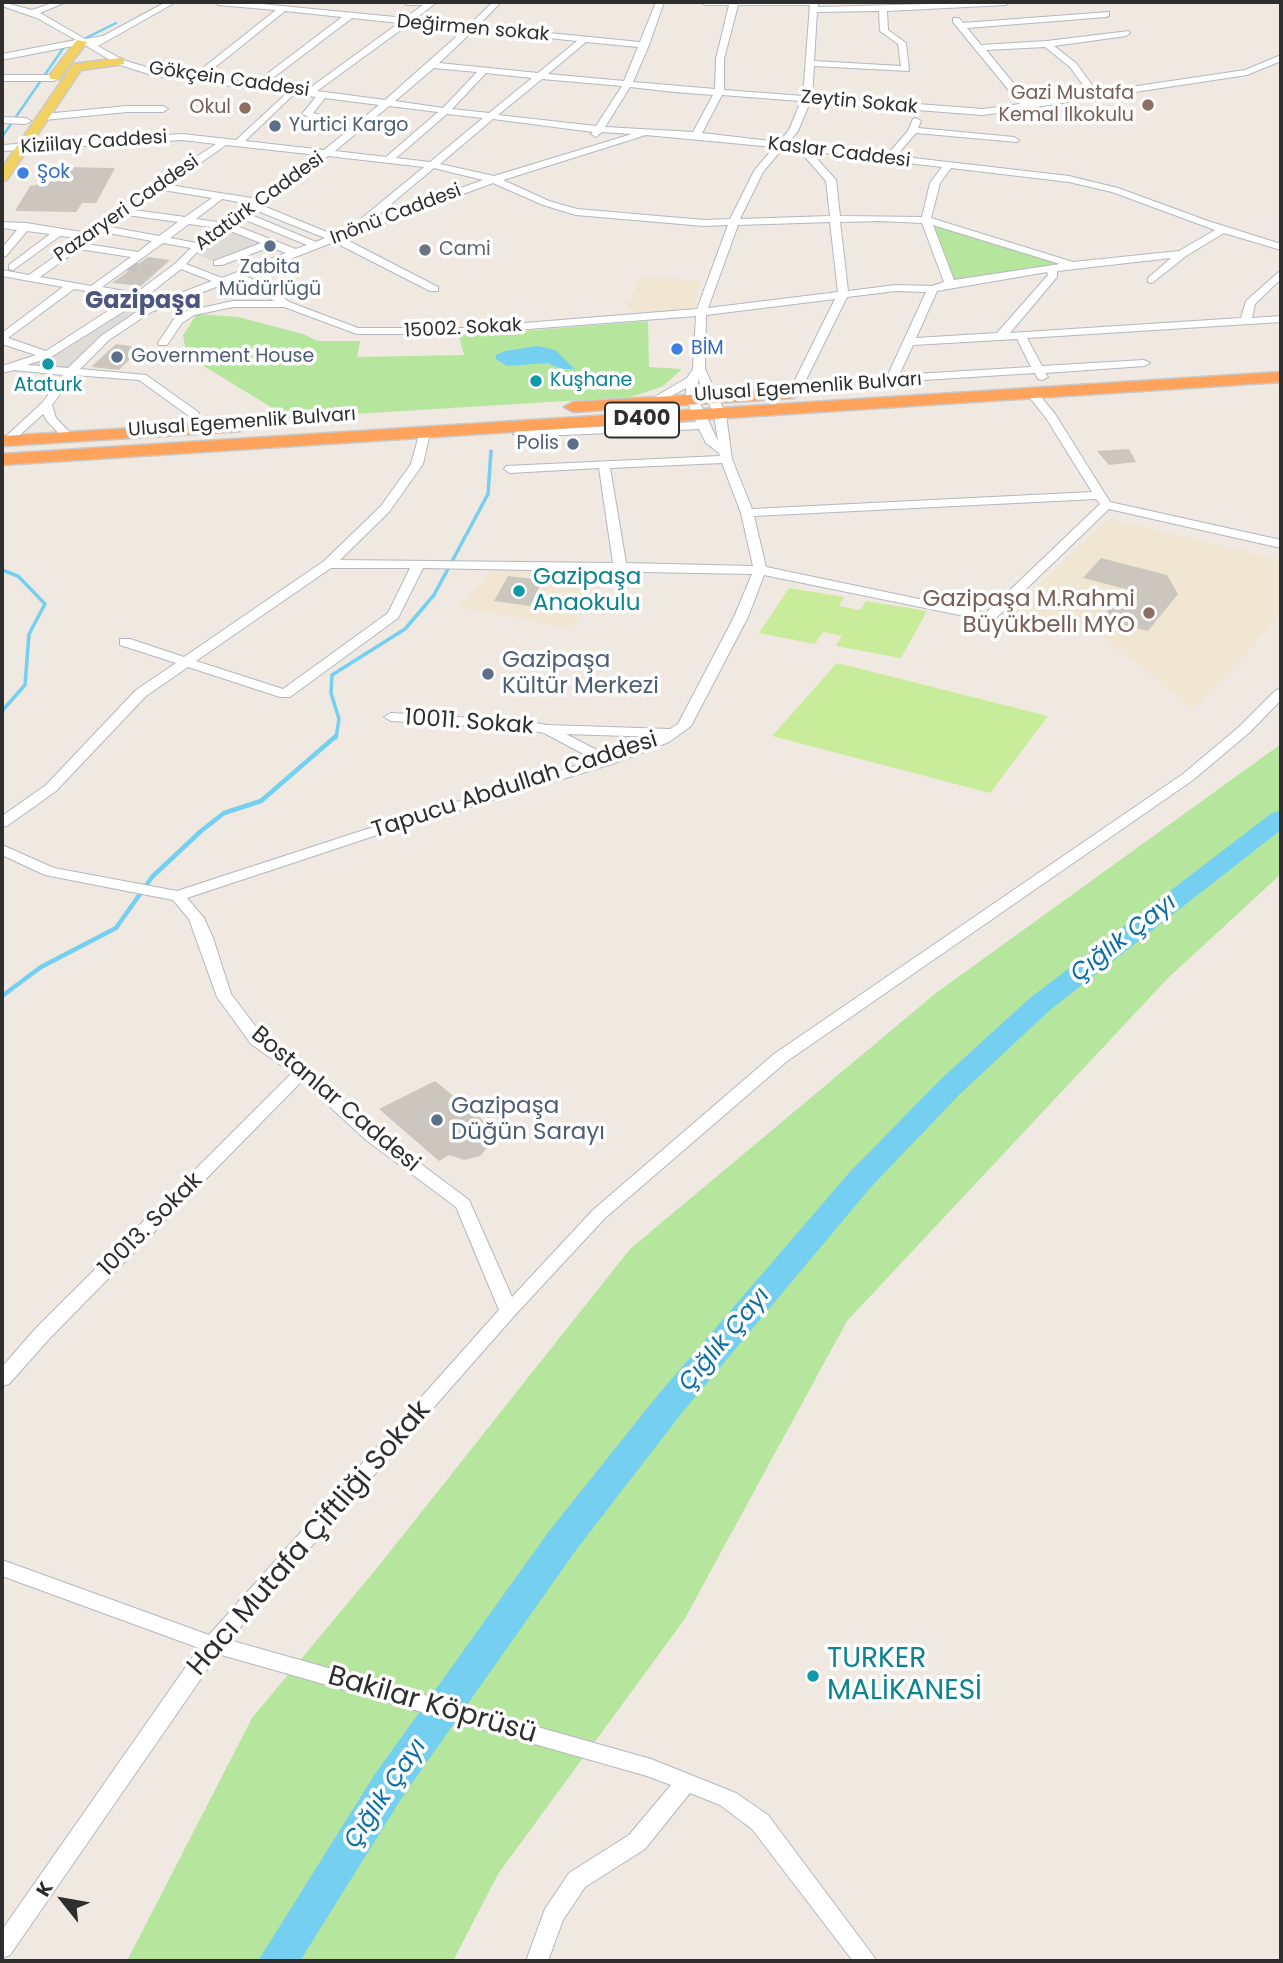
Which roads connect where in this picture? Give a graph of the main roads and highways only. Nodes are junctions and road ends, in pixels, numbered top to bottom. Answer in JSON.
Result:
{"nodes":[{"id":1,"x":120,"y":61,"type":"road end"},
{"id":2,"x":77,"y":67,"type":"junction"},
{"id":3,"x":3,"y":150,"type":"edge"},
{"id":4,"x":4,"y":171,"type":"edge"},
{"id":5,"x":1281,"y":363,"type":"edge"},
{"id":6,"x":1281,"y":377,"type":"edge"},
{"id":7,"x":717,"y":407,"type":"junction"},
{"id":8,"x":698,"y":414,"type":"junction"},
{"id":9,"x":4,"y":441,"type":"edge"},
{"id":10,"x":2,"y":460,"type":"edge"}],
"edges":[{"from":1,"to":2,"type":"main road"},
{"from":2,"to":3,"type":"main road"},
{"from":2,"to":4,"type":"main road"},
{"from":5,"to":7,"type":"highway","name":"Ulusal Egemenlik Bulvarı","number":"D400"},
{"from":6,"to":7,"type":"highway","name":"Ulusal Egemenlik Bulvarı","number":"D400"},
{"from":7,"to":8,"type":"highway","name":"Ulusal Egemenlik Bulvarı","number":"D400"},
{"from":8,"to":9,"type":"highway","name":"Ulusal Egemenlik Bulvarı","number":"D400"},
{"from":8,"to":10,"type":"highway","name":"Ulusal Egemenlik Bulvarı","number":"D400"}]}
